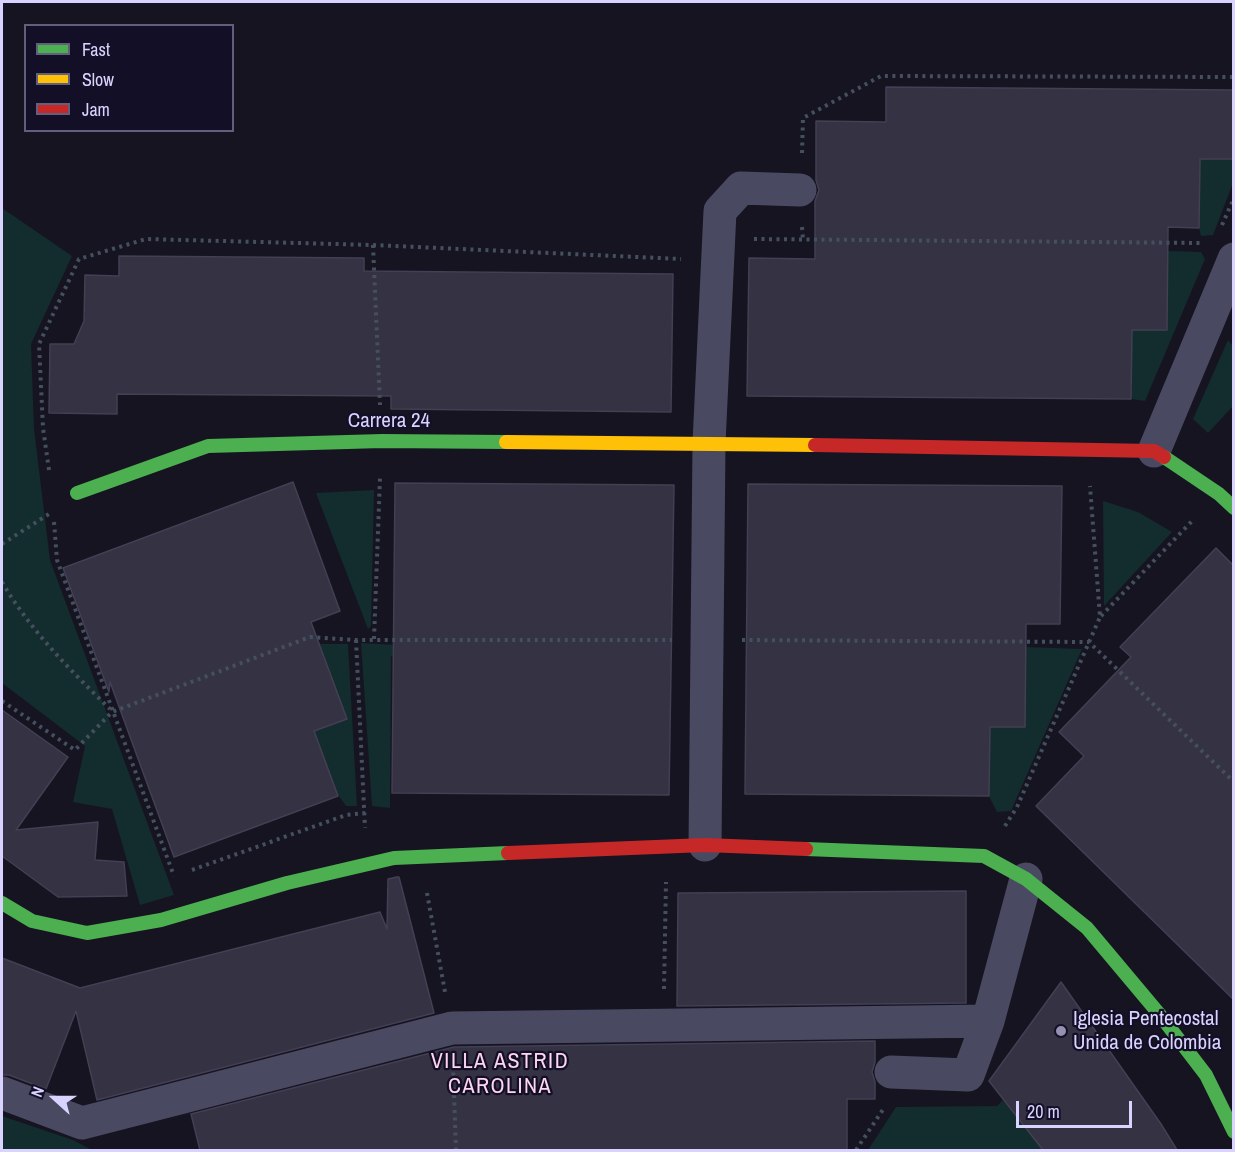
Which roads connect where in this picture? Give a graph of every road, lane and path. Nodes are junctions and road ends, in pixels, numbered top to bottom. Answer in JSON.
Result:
{"nodes":[{"id":1,"x":1233,"y":77,"type":"edge"},
{"id":2,"x":803,"y":118,"type":"dead end"},
{"id":3,"x":800,"y":190,"type":"dead end"},
{"id":4,"x":1233,"y":198,"type":"edge"},
{"id":5,"x":1222,"y":246,"type":"edge"},
{"id":6,"x":719,"y":249,"type":"junction"},
{"id":7,"x":709,"y":443,"type":"junction"},
{"id":8,"x":1087,"y":449,"type":"junction"},
{"id":9,"x":1154,"y":450,"type":"junction"},
{"id":10,"x":49,"y":475,"type":"dead end"},
{"id":11,"x":77,"y":493,"type":"dead end"},
{"id":12,"x":1219,"y":494,"type":"junction"},
{"id":13,"x":1233,"y":508,"type":"edge"},
{"id":14,"x":2,"y":544,"type":"edge"},
{"id":15,"x":2,"y":582,"type":"edge"},
{"id":16,"x":1100,"y":617,"type":"junction"},
{"id":17,"x":356,"y":640,"type":"junction"},
{"id":18,"x":707,"y":640,"type":"junction"},
{"id":19,"x":1089,"y":642,"type":"junction"},
{"id":20,"x":2,"y":701,"type":"edge"},
{"id":21,"x":112,"y":712,"type":"junction"},
{"id":22,"x":1233,"y":782,"type":"edge"},
{"id":23,"x":365,"y":813,"type":"junction"},
{"id":24,"x":705,"y":845,"type":"junction"},
{"id":25,"x":984,"y":856,"type":"junction"},
{"id":26,"x":366,"y":865,"type":"junction"},
{"id":27,"x":1026,"y":879,"type":"junction"},
{"id":28,"x":666,"y":880,"type":"dead end"},
{"id":29,"x":2,"y":903,"type":"edge"},
{"id":30,"x":988,"y":1021,"type":"junction"},
{"id":31,"x":663,"y":1025,"type":"junction"},
{"id":32,"x":891,"y":1072,"type":"joint"},
{"id":33,"x":2,"y":1093,"type":"edge"},
{"id":34,"x":1233,"y":1131,"type":"edge"},
{"id":35,"x":856,"y":1150,"type":"edge"}],
"edges":[{"from":1,"to":2,"type":"path"},
{"from":3,"to":6,"type":"street"},
{"from":4,"to":5,"type":"path"},
{"from":5,"to":6,"type":"path"},
{"from":5,"to":9,"type":"street"},
{"from":6,"to":7,"type":"street"},
{"from":6,"to":10,"type":"path"},
{"from":7,"to":8,"type":"street","name":"Carrera 24"},
{"from":7,"to":11,"type":"street","name":"Carrera 24"},
{"from":7,"to":18,"type":"street"},
{"from":8,"to":9,"type":"street","name":"Carrera 24"},
{"from":8,"to":16,"type":"path"},
{"from":9,"to":12,"type":"street"},
{"from":12,"to":13,"type":"street"},
{"from":12,"to":16,"type":"path"},
{"from":14,"to":21,"type":"path"},
{"from":15,"to":21,"type":"path"},
{"from":16,"to":19,"type":"path"},
{"from":17,"to":18,"type":"path"},
{"from":17,"to":21,"type":"path"},
{"from":17,"to":23,"type":"path"},
{"from":18,"to":19,"type":"path"},
{"from":18,"to":24,"type":"street"},
{"from":19,"to":22,"type":"path"},
{"from":19,"to":25,"type":"path"},
{"from":20,"to":21,"type":"path"},
{"from":21,"to":23,"type":"path"},
{"from":23,"to":26,"type":"path"},
{"from":24,"to":25,"type":"street"},
{"from":24,"to":26,"type":"street"},
{"from":25,"to":27,"type":"street"},
{"from":26,"to":29,"type":"street"},
{"from":27,"to":30,"type":"street"},
{"from":27,"to":34,"type":"street"},
{"from":28,"to":31,"type":"path"},
{"from":30,"to":31,"type":"street"},
{"from":30,"to":32,"type":"street"},
{"from":31,"to":33,"type":"street"},
{"from":32,"to":35,"type":"path"}]}
